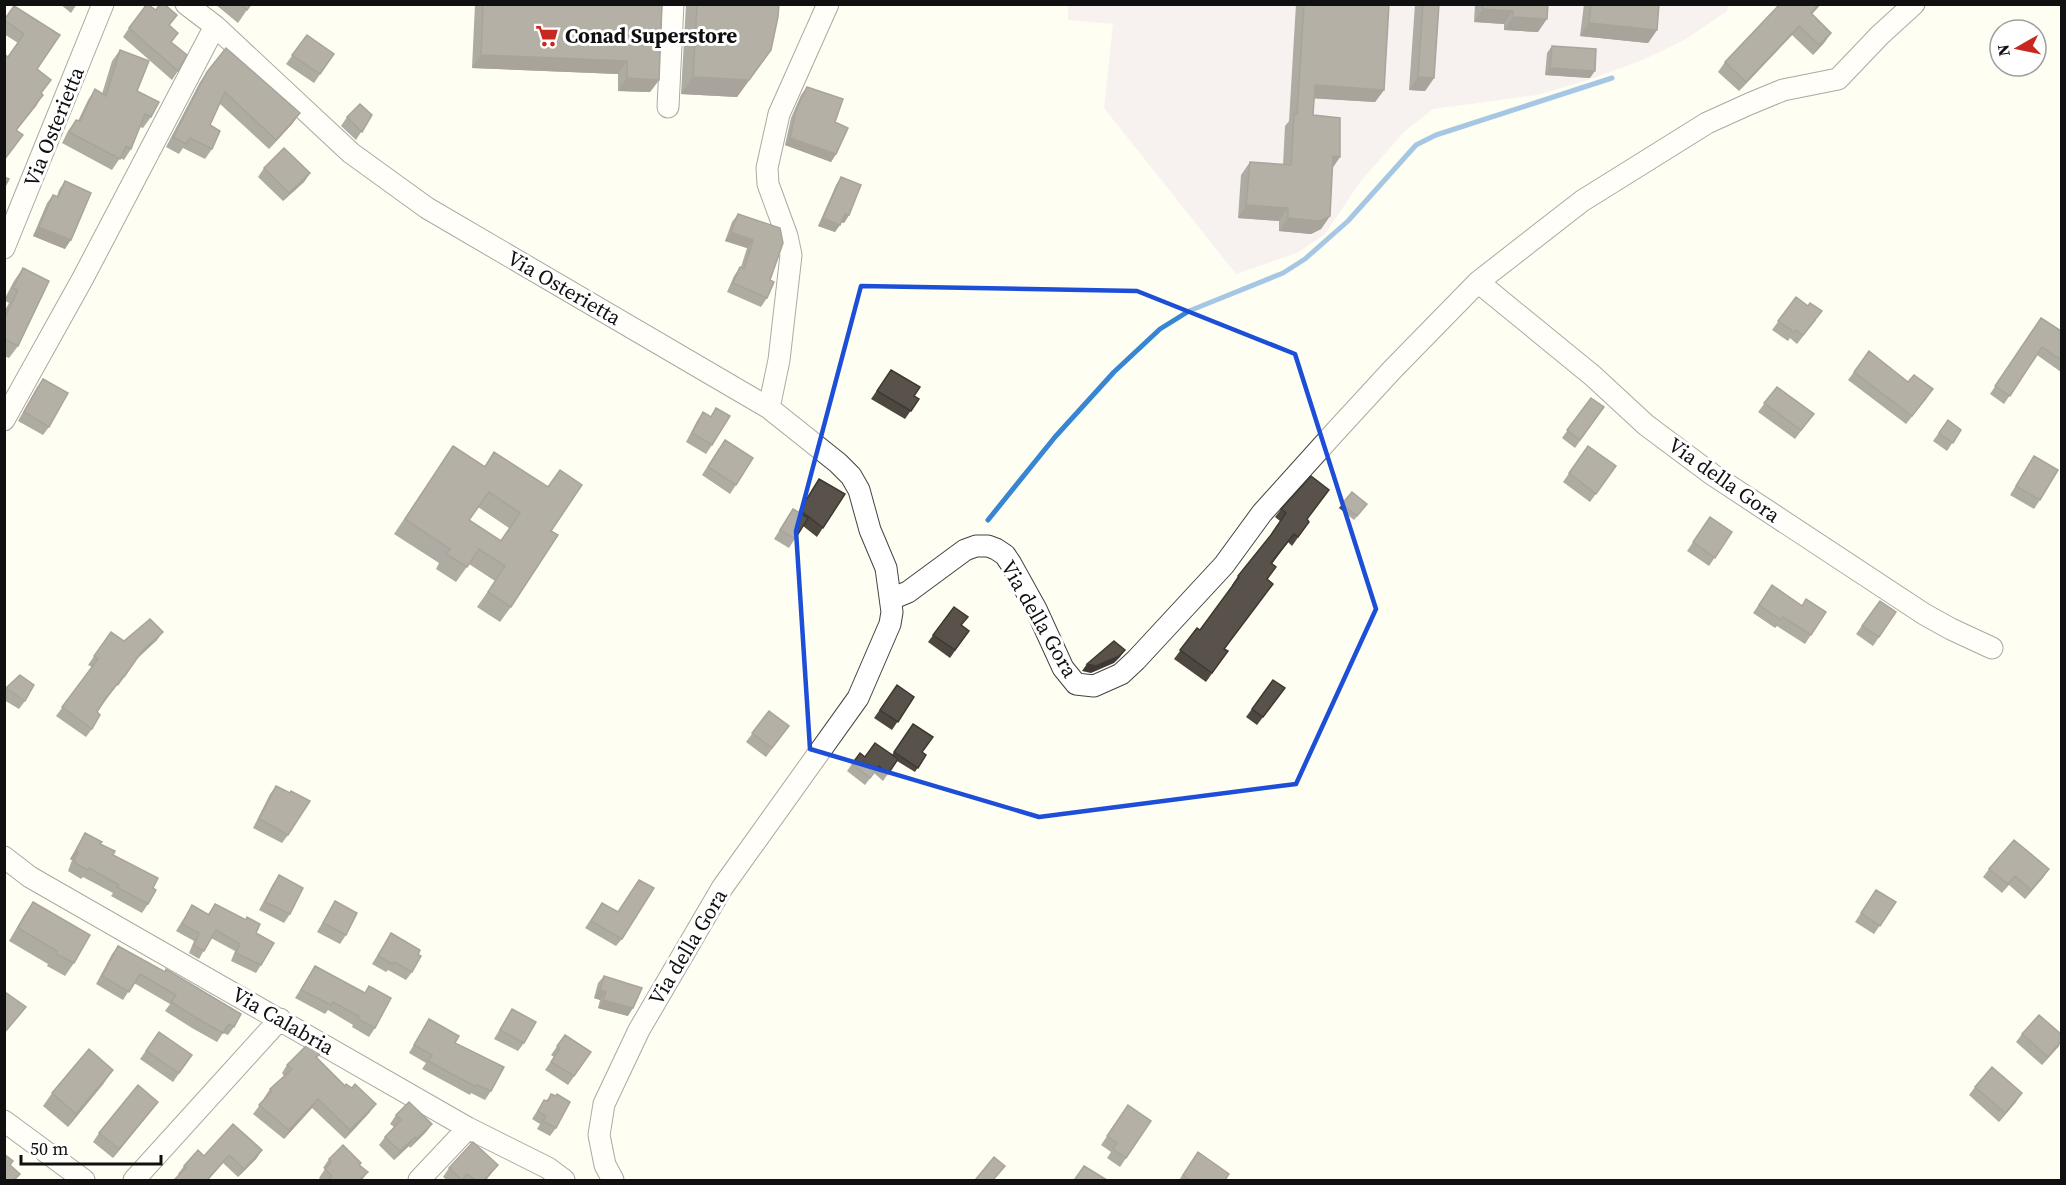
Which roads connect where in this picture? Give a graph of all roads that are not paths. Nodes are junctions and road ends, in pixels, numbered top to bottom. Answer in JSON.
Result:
{"nodes":[{"id":1,"x":103,"y":4,"type":"edge"},
{"id":2,"x":186,"y":4,"type":"edge"},
{"id":3,"x":673,"y":4,"type":"edge"},
{"id":4,"x":828,"y":4,"type":"edge"},
{"id":5,"x":1914,"y":4,"type":"edge"},
{"id":6,"x":215,"y":26,"type":"junction"},
{"id":7,"x":668,"y":107,"type":"dead end"},
{"id":8,"x":4,"y":248,"type":"edge"},
{"id":9,"x":1478,"y":282,"type":"junction"},
{"id":10,"x":769,"y":408,"type":"junction"},
{"id":11,"x":4,"y":420,"type":"edge"},
{"id":12,"x":891,"y":599,"type":"junction"},
{"id":13,"x":1992,"y":648,"type":"dead end"},
{"id":14,"x":4,"y":857,"type":"edge"},
{"id":15,"x":280,"y":1019,"type":"junction"},
{"id":16,"x":4,"y":1121,"type":"edge"},
{"id":17,"x":468,"y":1128,"type":"junction"},
{"id":18,"x":84,"y":1180,"type":"edge"},
{"id":19,"x":134,"y":1180,"type":"edge"},
{"id":20,"x":419,"y":1180,"type":"edge"},
{"id":21,"x":564,"y":1180,"type":"edge"},
{"id":22,"x":613,"y":1180,"type":"edge"}],
"edges":[{"from":1,"to":8,"type":"street","name":"Via Osterietta"},
{"from":2,"to":6,"type":"street","name":"Via Osterietta"},
{"from":3,"to":7,"type":"street"},
{"from":4,"to":10,"type":"street"},
{"from":5,"to":9,"type":"street","name":"Via della Gora"},
{"from":6,"to":10,"type":"street","name":"Via Osterietta"},
{"from":6,"to":11,"type":"street"},
{"from":9,"to":12,"type":"street","name":"Via della Gora"},
{"from":9,"to":13,"type":"street","name":"Via della Gora"},
{"from":10,"to":12,"type":"street","name":"Via Osterietta"},
{"from":12,"to":22,"type":"street","name":"Via della Gora"},
{"from":14,"to":15,"type":"street","name":"Via Calabria"},
{"from":15,"to":17,"type":"street","name":"Via Calabria"},
{"from":15,"to":19,"type":"street"},
{"from":16,"to":18,"type":"street"},
{"from":17,"to":20,"type":"street"},
{"from":17,"to":21,"type":"street","name":"Via Calabria"}]}
